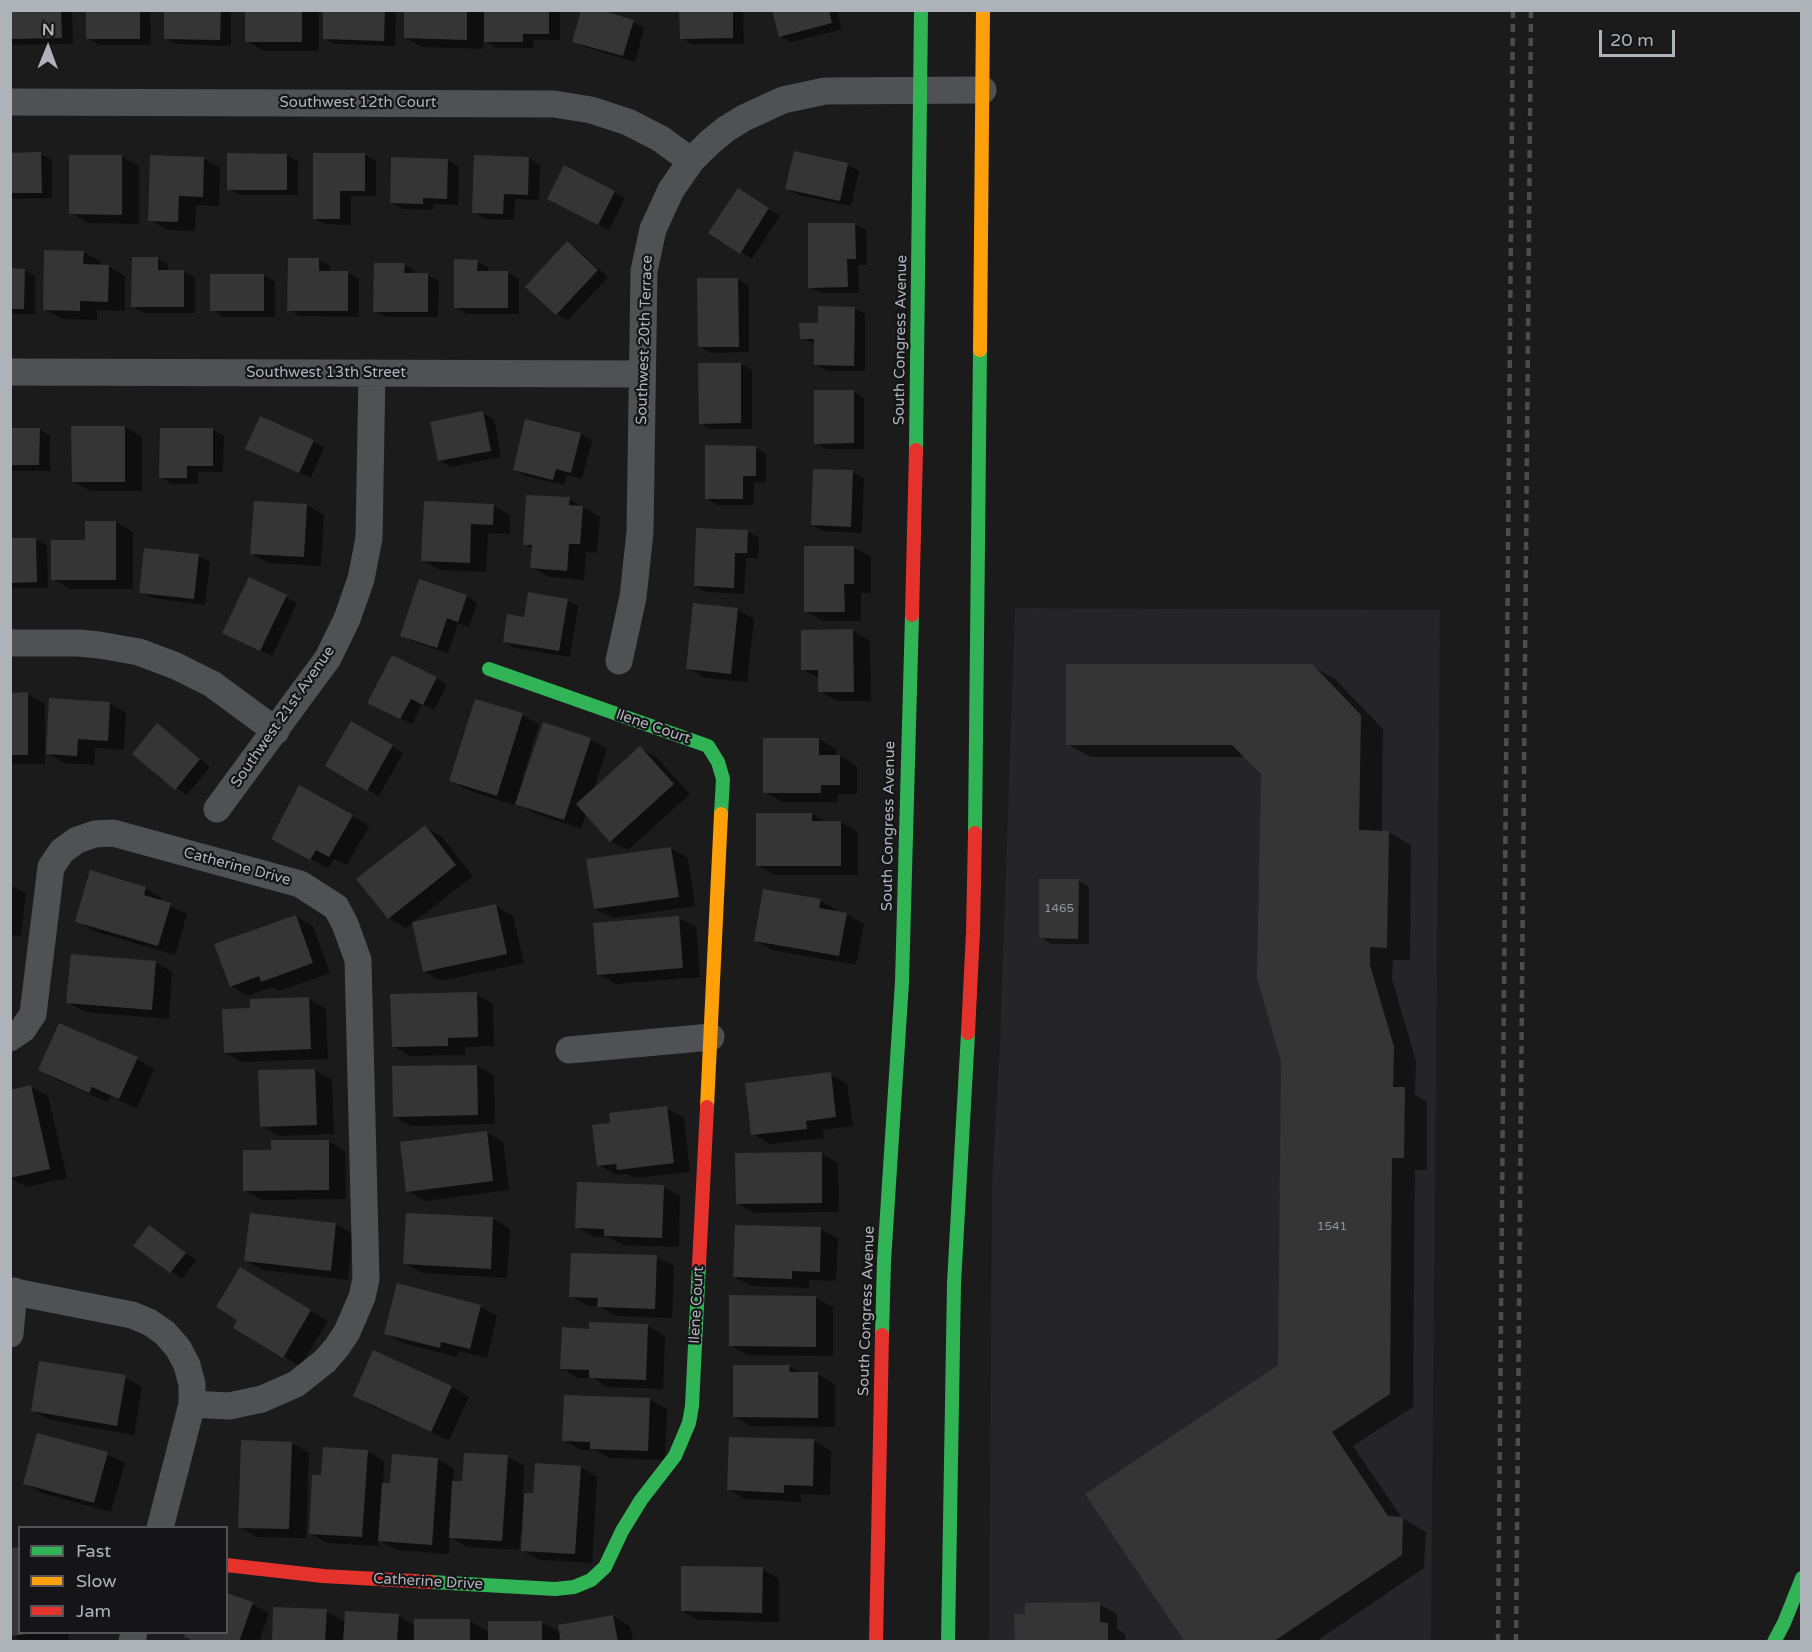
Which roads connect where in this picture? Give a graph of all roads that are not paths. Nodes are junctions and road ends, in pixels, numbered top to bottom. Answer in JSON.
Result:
{"nodes":[{"id":1,"x":921,"y":10,"type":"edge"},
{"id":2,"x":983,"y":10,"type":"edge"},
{"id":3,"x":920,"y":90,"type":"junction"},
{"id":4,"x":983,"y":90,"type":"junction"},
{"id":5,"x":10,"y":102,"type":"edge"},
{"id":6,"x":692,"y":161,"type":"junction"},
{"id":7,"x":10,"y":372,"type":"edge"},
{"id":8,"x":372,"y":373,"type":"junction"},
{"id":9,"x":642,"y":374,"type":"junction"},
{"id":10,"x":10,"y":643,"type":"edge"},
{"id":11,"x":619,"y":661,"type":"dead end"},
{"id":12,"x":489,"y":669,"type":"dead end"},
{"id":13,"x":276,"y":731,"type":"junction"},
{"id":14,"x":217,"y":809,"type":"dead end"},
{"id":15,"x":711,"y":1037,"type":"junction"},
{"id":16,"x":10,"y":1038,"type":"edge"},
{"id":17,"x":569,"y":1050,"type":"dead end"},
{"id":18,"x":12,"y":1291,"type":"edge"},
{"id":19,"x":10,"y":1334,"type":"edge"},
{"id":20,"x":192,"y":1404,"type":"junction"},
{"id":21,"x":160,"y":1526,"type":"edge"},
{"id":22,"x":614,"y":1551,"type":"joint"},
{"id":23,"x":228,"y":1565,"type":"edge"},
{"id":24,"x":1802,"y":1578,"type":"edge"},
{"id":25,"x":876,"y":1641,"type":"edge"},
{"id":26,"x":948,"y":1641,"type":"edge"},
{"id":27,"x":1774,"y":1641,"type":"edge"}],
"edges":[{"from":1,"to":3,"type":"main road","name":"South Congress Avenue"},
{"from":2,"to":4,"type":"main road"},
{"from":3,"to":4,"type":"street","name":"Southwest 20th Terrace"},
{"from":3,"to":6,"type":"street","name":"Southwest 20th Terrace"},
{"from":3,"to":25,"type":"main road","name":"South Congress Avenue"},
{"from":4,"to":26,"type":"main road"},
{"from":5,"to":6,"type":"street","name":"Southwest 12th Court"},
{"from":6,"to":9,"type":"street","name":"Southwest 20th Terrace"},
{"from":7,"to":8,"type":"street","name":"Southwest 13th Street"},
{"from":8,"to":9,"type":"street","name":"Southwest 13th Street"},
{"from":8,"to":13,"type":"street","name":"Southwest 21st Avenue"},
{"from":9,"to":11,"type":"street","name":"Southwest 20th Terrace"},
{"from":10,"to":13,"type":"street"},
{"from":12,"to":15,"type":"main road","name":"Ilene Court"},
{"from":13,"to":14,"type":"street","name":"Southwest 21st Avenue"},
{"from":15,"to":17,"type":"street"},
{"from":15,"to":22,"type":"main road","name":"Ilene Court"},
{"from":16,"to":20,"type":"street","name":"Catherine Drive"},
{"from":18,"to":19,"type":"street"},
{"from":18,"to":20,"type":"street"},
{"from":20,"to":21,"type":"street"},
{"from":22,"to":23,"type":"main road","name":"Catherine Drive"},
{"from":24,"to":27,"type":"main road"}]}
